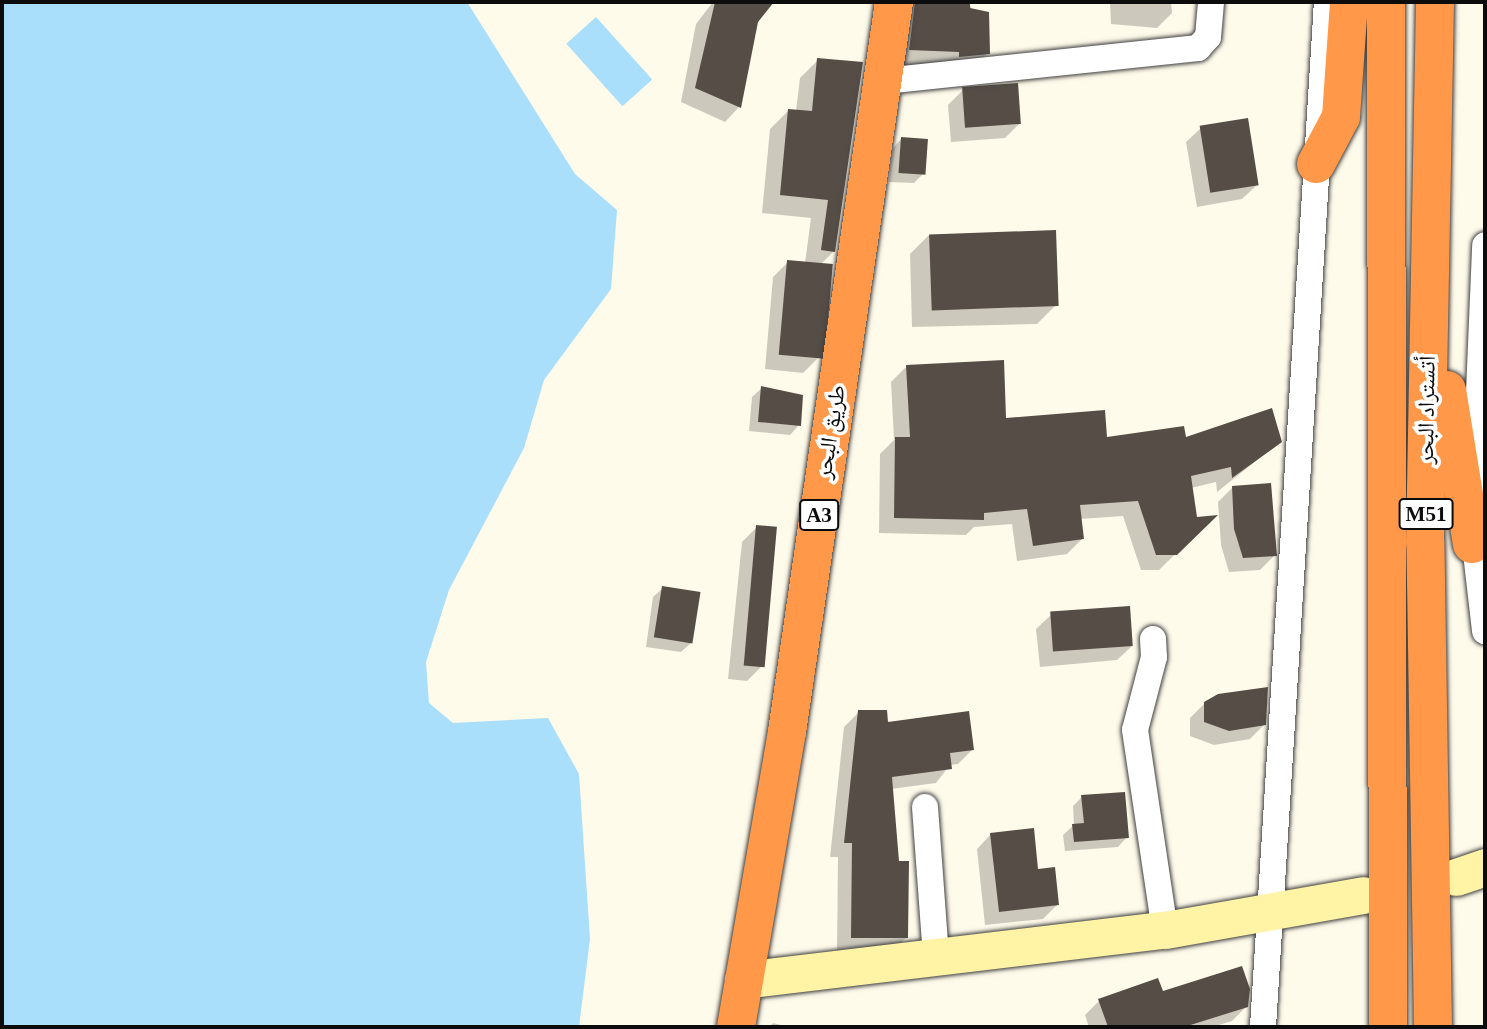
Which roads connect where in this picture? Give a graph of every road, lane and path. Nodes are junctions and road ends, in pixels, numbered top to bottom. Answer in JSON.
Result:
{"nodes":[{"id":1,"x":894,"y":2,"type":"edge"},
{"id":2,"x":1211,"y":2,"type":"edge"},
{"id":3,"x":1327,"y":2,"type":"edge"},
{"id":4,"x":1349,"y":2,"type":"edge"},
{"id":5,"x":1386,"y":2,"type":"edge"},
{"id":6,"x":1435,"y":2,"type":"edge"},
{"id":7,"x":884,"y":81,"type":"junction"},
{"id":8,"x":1316,"y":164,"type":"junction"},
{"id":9,"x":1485,"y":245,"type":"edge"},
{"id":10,"x":1429,"y":262,"type":"junction"},
{"id":11,"x":1472,"y":544,"type":"junction"},
{"id":12,"x":1485,"y":631,"type":"edge"},
{"id":13,"x":1153,"y":639,"type":"dead end"},
{"id":14,"x":926,"y":807,"type":"dead end"},
{"id":15,"x":1363,"y":895,"type":"dead end"},
{"id":16,"x":1273,"y":910,"type":"junction"},
{"id":17,"x":1165,"y":930,"type":"junction"},
{"id":18,"x":936,"y":958,"type":"junction"},
{"id":19,"x":743,"y":979,"type":"junction"},
{"id":20,"x":736,"y":1027,"type":"edge"},
{"id":21,"x":1263,"y":1027,"type":"edge"},
{"id":22,"x":1388,"y":1027,"type":"edge"},
{"id":23,"x":1433,"y":1027,"type":"edge"}],
"edges":[{"from":1,"to":7,"type":"highway","name":"طريق البحر","number":"A3"},
{"from":2,"to":7,"type":"street"},
{"from":3,"to":8,"type":"street"},
{"from":4,"to":8,"type":"highway"},
{"from":5,"to":22,"type":"highway","name":"أتستراد البحر","number":"M51"},
{"from":6,"to":10,"type":"highway","name":"أتستراد البحر","number":"M51"},
{"from":7,"to":19,"type":"highway","name":"طريق البحر","number":"A3"},
{"from":8,"to":16,"type":"street"},
{"from":9,"to":11,"type":"street"},
{"from":10,"to":11,"type":"highway"},
{"from":10,"to":23,"type":"highway","name":"أتستراد البحر","number":"M51"},
{"from":11,"to":12,"type":"street"},
{"from":13,"to":17,"type":"street"},
{"from":14,"to":18,"type":"street"},
{"from":15,"to":16,"type":"main road"},
{"from":16,"to":17,"type":"main road"},
{"from":16,"to":21,"type":"street"},
{"from":17,"to":18,"type":"main road"},
{"from":18,"to":19,"type":"main road"},
{"from":19,"to":20,"type":"highway","name":"طريق البحر","number":"A3"}]}
